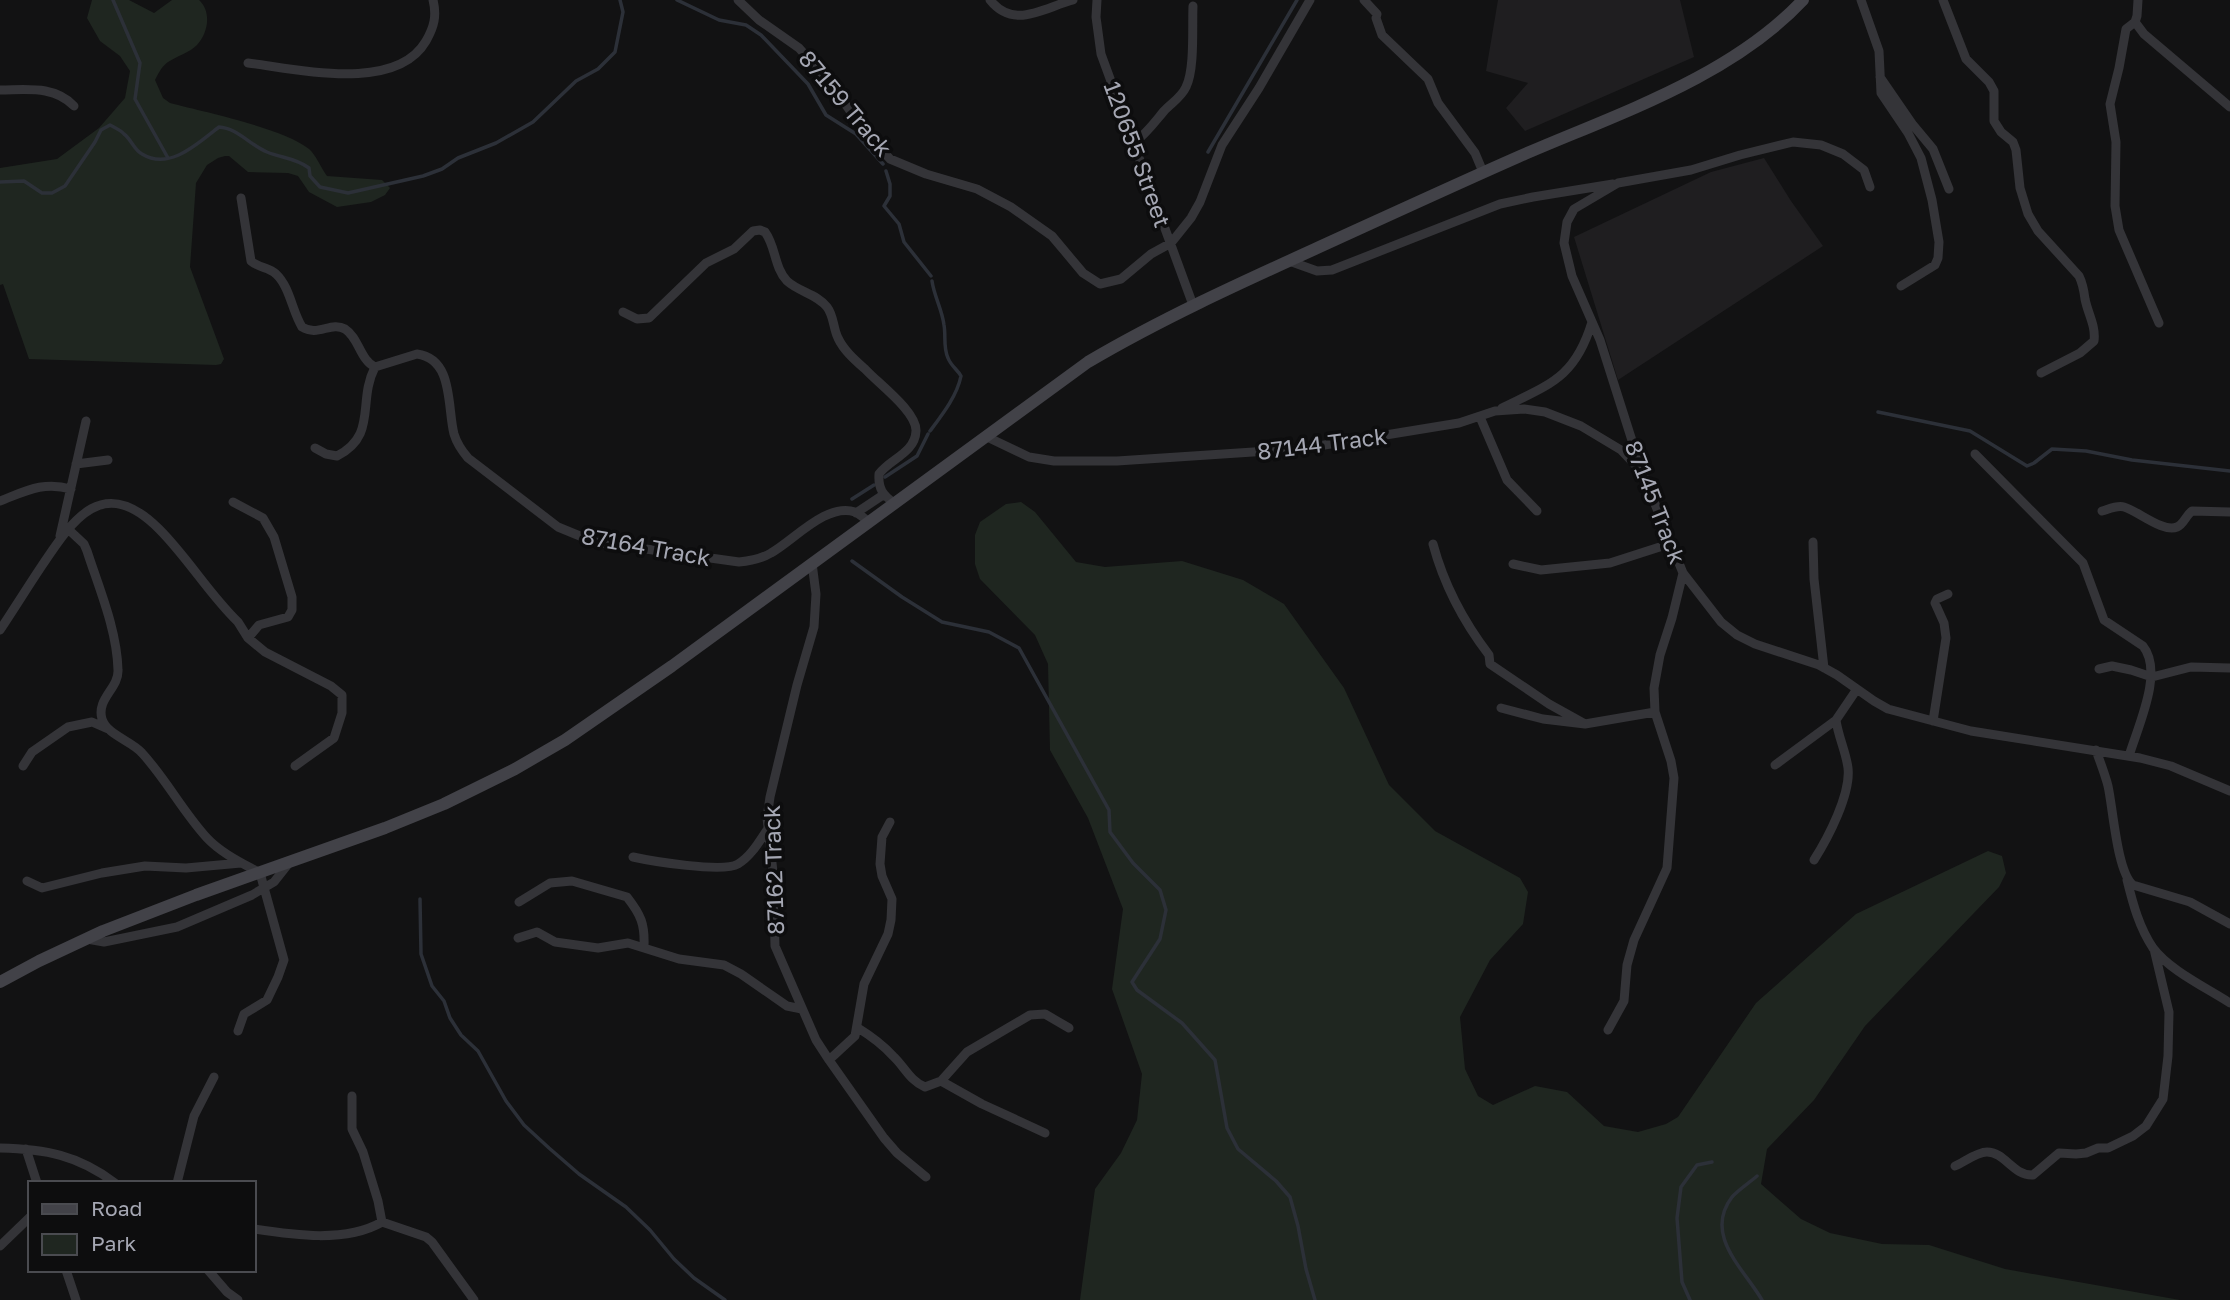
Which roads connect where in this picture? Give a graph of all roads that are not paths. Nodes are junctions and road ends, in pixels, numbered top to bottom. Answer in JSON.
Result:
{"nodes":[{"id":1,"x":433,"y":0,"type":"edge"},
{"id":2,"x":738,"y":0,"type":"edge"},
{"id":3,"x":990,"y":0,"type":"edge"},
{"id":4,"x":1073,"y":0,"type":"edge"},
{"id":5,"x":1097,"y":0,"type":"edge"},
{"id":6,"x":1310,"y":0,"type":"edge"},
{"id":7,"x":1364,"y":0,"type":"edge"},
{"id":8,"x":1803,"y":0,"type":"edge"},
{"id":9,"x":1861,"y":0,"type":"edge"},
{"id":10,"x":1943,"y":0,"type":"edge"},
{"id":11,"x":2138,"y":0,"type":"edge"},
{"id":12,"x":1193,"y":6,"type":"dead end"},
{"id":13,"x":2135,"y":22,"type":"junction"},
{"id":14,"x":248,"y":63,"type":"dead end"},
{"id":15,"x":1880,"y":76,"type":"junction"},
{"id":16,"x":0,"y":90,"type":"edge"},
{"id":17,"x":74,"y":106,"type":"dead end"},
{"id":18,"x":2230,"y":107,"type":"edge"},
{"id":19,"x":1134,"y":143,"type":"junction"},
{"id":20,"x":1483,"y":172,"type":"junction"},
{"id":21,"x":1618,"y":183,"type":"junction"},
{"id":22,"x":1870,"y":187,"type":"dead end"},
{"id":23,"x":1949,"y":189,"type":"dead end"},
{"id":24,"x":242,"y":198,"type":"dead end"},
{"id":25,"x":1171,"y":243,"type":"junction"},
{"id":26,"x":1289,"y":261,"type":"junction"},
{"id":27,"x":1901,"y":286,"type":"dead end"},
{"id":28,"x":1193,"y":305,"type":"junction"},
{"id":29,"x":623,"y":312,"type":"dead end"},
{"id":30,"x":1592,"y":322,"type":"junction"},
{"id":31,"x":2159,"y":323,"type":"dead end"},
{"id":32,"x":375,"y":368,"type":"junction"},
{"id":33,"x":2041,"y":373,"type":"dead end"},
{"id":34,"x":1495,"y":411,"type":"junction"},
{"id":35,"x":1480,"y":417,"type":"junction"},
{"id":36,"x":86,"y":421,"type":"dead end"},
{"id":37,"x":985,"y":436,"type":"junction"},
{"id":38,"x":316,"y":448,"type":"dead end"},
{"id":39,"x":1975,"y":454,"type":"dead end"},
{"id":40,"x":108,"y":460,"type":"dead end"},
{"id":41,"x":76,"y":464,"type":"junction"},
{"id":42,"x":1642,"y":472,"type":"junction"},
{"id":43,"x":71,"y":489,"type":"junction"},
{"id":44,"x":883,"y":495,"type":"junction"},
{"id":45,"x":0,"y":501,"type":"edge"},
{"id":46,"x":233,"y":502,"type":"dead end"},
{"id":47,"x":894,"y":503,"type":"junction"},
{"id":48,"x":2102,"y":511,"type":"dead end"},
{"id":49,"x":1537,"y":512,"type":"dead end"},
{"id":50,"x":2230,"y":512,"type":"edge"},
{"id":51,"x":856,"y":513,"type":"junction"},
{"id":52,"x":869,"y":522,"type":"junction"},
{"id":53,"x":68,"y":529,"type":"junction"},
{"id":54,"x":60,"y":538,"type":"junction"},
{"id":55,"x":1813,"y":542,"type":"dead end"},
{"id":56,"x":1433,"y":544,"type":"dead end"},
{"id":57,"x":1669,"y":544,"type":"junction"},
{"id":58,"x":812,"y":563,"type":"junction"},
{"id":59,"x":1513,"y":565,"type":"dead end"},
{"id":60,"x":1683,"y":573,"type":"junction"},
{"id":61,"x":1948,"y":594,"type":"dead end"},
{"id":62,"x":0,"y":630,"type":"edge"},
{"id":63,"x":248,"y":638,"type":"junction"},
{"id":64,"x":1824,"y":668,"type":"junction"},
{"id":65,"x":2099,"y":668,"type":"dead end"},
{"id":66,"x":2230,"y":668,"type":"edge"},
{"id":67,"x":2152,"y":677,"type":"junction"},
{"id":68,"x":1857,"y":689,"type":"junction"},
{"id":69,"x":1501,"y":708,"type":"dead end"},
{"id":70,"x":1655,"y":712,"type":"junction"},
{"id":71,"x":1836,"y":720,"type":"junction"},
{"id":72,"x":1933,"y":721,"type":"junction"},
{"id":73,"x":1585,"y":724,"type":"junction"},
{"id":74,"x":113,"y":731,"type":"junction"},
{"id":75,"x":2096,"y":750,"type":"junction"},
{"id":76,"x":2129,"y":756,"type":"junction"},
{"id":77,"x":1775,"y":765,"type":"dead end"},
{"id":78,"x":23,"y":766,"type":"dead end"},
{"id":79,"x":295,"y":766,"type":"dead end"},
{"id":80,"x":2230,"y":791,"type":"edge"},
{"id":81,"x":890,"y":822,"type":"dead end"},
{"id":82,"x":767,"y":830,"type":"junction"},
{"id":83,"x":633,"y":857,"type":"dead end"},
{"id":84,"x":1814,"y":860,"type":"dead end"},
{"id":85,"x":241,"y":863,"type":"junction"},
{"id":86,"x":289,"y":863,"type":"junction"},
{"id":87,"x":260,"y":873,"type":"junction"},
{"id":88,"x":2127,"y":880,"type":"junction"},
{"id":89,"x":27,"y":881,"type":"dead end"},
{"id":90,"x":265,"y":888,"type":"junction"},
{"id":91,"x":519,"y":902,"type":"dead end"},
{"id":92,"x":2230,"y":924,"type":"edge"},
{"id":93,"x":517,"y":938,"type":"dead end"},
{"id":94,"x":87,"y":939,"type":"junction"},
{"id":95,"x":644,"y":947,"type":"junction"},
{"id":96,"x":2154,"y":949,"type":"junction"},
{"id":97,"x":0,"y":982,"type":"edge"},
{"id":98,"x":2230,"y":1003,"type":"edge"},
{"id":99,"x":802,"y":1009,"type":"junction"},
{"id":100,"x":858,"y":1028,"type":"junction"},
{"id":101,"x":1069,"y":1028,"type":"dead end"},
{"id":102,"x":1608,"y":1030,"type":"dead end"},
{"id":103,"x":238,"y":1031,"type":"dead end"},
{"id":104,"x":829,"y":1060,"type":"junction"},
{"id":105,"x":214,"y":1077,"type":"dead end"},
{"id":106,"x":941,"y":1081,"type":"junction"},
{"id":107,"x":352,"y":1096,"type":"dead end"},
{"id":108,"x":1045,"y":1133,"type":"dead end"},
{"id":109,"x":0,"y":1148,"type":"edge"},
{"id":110,"x":26,"y":1149,"type":"junction"},
{"id":111,"x":1955,"y":1166,"type":"dead end"},
{"id":112,"x":926,"y":1177,"type":"dead end"},
{"id":113,"x":36,"y":1181,"type":"edge"},
{"id":114,"x":113,"y":1181,"type":"edge"},
{"id":115,"x":178,"y":1181,"type":"edge"},
{"id":116,"x":28,"y":1219,"type":"edge"},
{"id":117,"x":382,"y":1223,"type":"junction"},
{"id":118,"x":256,"y":1228,"type":"edge"},
{"id":119,"x":0,"y":1246,"type":"edge"},
{"id":120,"x":67,"y":1272,"type":"edge"},
{"id":121,"x":210,"y":1272,"type":"edge"},
{"id":122,"x":76,"y":1300,"type":"edge"},
{"id":123,"x":238,"y":1300,"type":"edge"},
{"id":124,"x":474,"y":1300,"type":"edge"}],
"edges":[{"from":1,"to":14,"type":"street"},
{"from":2,"to":25,"type":"street","name":"87159 Track"},
{"from":3,"to":4,"type":"street"},
{"from":5,"to":19,"type":"street","name":"120655 Street"},
{"from":6,"to":25,"type":"street","name":"87159 Track"},
{"from":7,"to":20,"type":"street"},
{"from":8,"to":20,"type":"main road"},
{"from":9,"to":15,"type":"street"},
{"from":10,"to":33,"type":"street"},
{"from":11,"to":13,"type":"street"},
{"from":12,"to":19,"type":"street"},
{"from":13,"to":18,"type":"street"},
{"from":13,"to":31,"type":"street"},
{"from":15,"to":23,"type":"street"},
{"from":15,"to":27,"type":"street"},
{"from":16,"to":17,"type":"street"},
{"from":19,"to":25,"type":"street","name":"120655 Street"},
{"from":20,"to":26,"type":"main road"},
{"from":21,"to":22,"type":"street","name":"87145 Track"},
{"from":21,"to":26,"type":"street"},
{"from":21,"to":30,"type":"street","name":"87145 Track"},
{"from":24,"to":32,"type":"street"},
{"from":25,"to":28,"type":"street","name":"120655 Street"},
{"from":26,"to":28,"type":"main road"},
{"from":28,"to":37,"type":"main road"},
{"from":29,"to":44,"type":"street"},
{"from":30,"to":34,"type":"street"},
{"from":30,"to":42,"type":"street","name":"87145 Track"},
{"from":32,"to":38,"type":"street"},
{"from":32,"to":51,"type":"street","name":"87164 Track"},
{"from":34,"to":35,"type":"street","name":"87144 Track"},
{"from":34,"to":42,"type":"street","name":"87144 Track"},
{"from":35,"to":37,"type":"street","name":"87144 Track"},
{"from":35,"to":49,"type":"street"},
{"from":36,"to":41,"type":"street"},
{"from":37,"to":47,"type":"main road"},
{"from":39,"to":67,"type":"street"},
{"from":40,"to":41,"type":"street"},
{"from":41,"to":43,"type":"street"},
{"from":42,"to":57,"type":"street","name":"87145 Track"},
{"from":43,"to":45,"type":"street"},
{"from":43,"to":54,"type":"street"},
{"from":44,"to":47,"type":"street"},
{"from":44,"to":51,"type":"street"},
{"from":46,"to":63,"type":"street"},
{"from":47,"to":52,"type":"main road"},
{"from":48,"to":50,"type":"street"},
{"from":51,"to":52,"type":"street"},
{"from":52,"to":58,"type":"main road"},
{"from":53,"to":54,"type":"street"},
{"from":53,"to":63,"type":"street"},
{"from":53,"to":74,"type":"street"},
{"from":54,"to":62,"type":"street"},
{"from":55,"to":64,"type":"street"},
{"from":56,"to":73,"type":"street"},
{"from":57,"to":59,"type":"street"},
{"from":57,"to":60,"type":"street","name":"87145 Track"},
{"from":58,"to":82,"type":"street","name":"87162 Track"},
{"from":58,"to":86,"type":"main road"},
{"from":60,"to":64,"type":"street","name":"87145 Track"},
{"from":60,"to":70,"type":"street"},
{"from":61,"to":72,"type":"street"},
{"from":63,"to":79,"type":"street"},
{"from":64,"to":68,"type":"street","name":"87145 Track"},
{"from":65,"to":67,"type":"street"},
{"from":66,"to":67,"type":"street"},
{"from":67,"to":76,"type":"street"},
{"from":68,"to":71,"type":"street"},
{"from":68,"to":72,"type":"street","name":"87145 Track"},
{"from":69,"to":73,"type":"street"},
{"from":70,"to":73,"type":"street"},
{"from":70,"to":102,"type":"street"},
{"from":71,"to":77,"type":"street"},
{"from":71,"to":84,"type":"street"},
{"from":72,"to":75,"type":"street","name":"87145 Track"},
{"from":74,"to":78,"type":"street"},
{"from":74,"to":85,"type":"street"},
{"from":75,"to":76,"type":"street","name":"87145 Track"},
{"from":75,"to":88,"type":"street"},
{"from":76,"to":80,"type":"street","name":"87145 Track"},
{"from":81,"to":100,"type":"street"},
{"from":82,"to":83,"type":"street"},
{"from":82,"to":99,"type":"street","name":"87162 Track"},
{"from":85,"to":87,"type":"street"},
{"from":85,"to":89,"type":"street"},
{"from":86,"to":87,"type":"main road"},
{"from":86,"to":90,"type":"street"},
{"from":87,"to":90,"type":"street"},
{"from":87,"to":94,"type":"main road"},
{"from":88,"to":92,"type":"street"},
{"from":88,"to":96,"type":"street"},
{"from":90,"to":94,"type":"street"},
{"from":90,"to":103,"type":"street"},
{"from":91,"to":95,"type":"street"},
{"from":93,"to":95,"type":"street"},
{"from":94,"to":97,"type":"main road"},
{"from":95,"to":99,"type":"street"},
{"from":96,"to":98,"type":"street"},
{"from":96,"to":111,"type":"street"},
{"from":99,"to":104,"type":"street","name":"87162 Track"},
{"from":100,"to":104,"type":"street"},
{"from":100,"to":106,"type":"street"},
{"from":101,"to":106,"type":"street"},
{"from":104,"to":112,"type":"street","name":"87162 Track"},
{"from":105,"to":115,"type":"street"},
{"from":106,"to":108,"type":"street"},
{"from":107,"to":117,"type":"street"},
{"from":109,"to":110,"type":"street"},
{"from":110,"to":113,"type":"street"},
{"from":110,"to":114,"type":"street"},
{"from":116,"to":119,"type":"street"},
{"from":117,"to":118,"type":"street"},
{"from":117,"to":124,"type":"street"},
{"from":120,"to":122,"type":"street"},
{"from":121,"to":123,"type":"street"}]}
